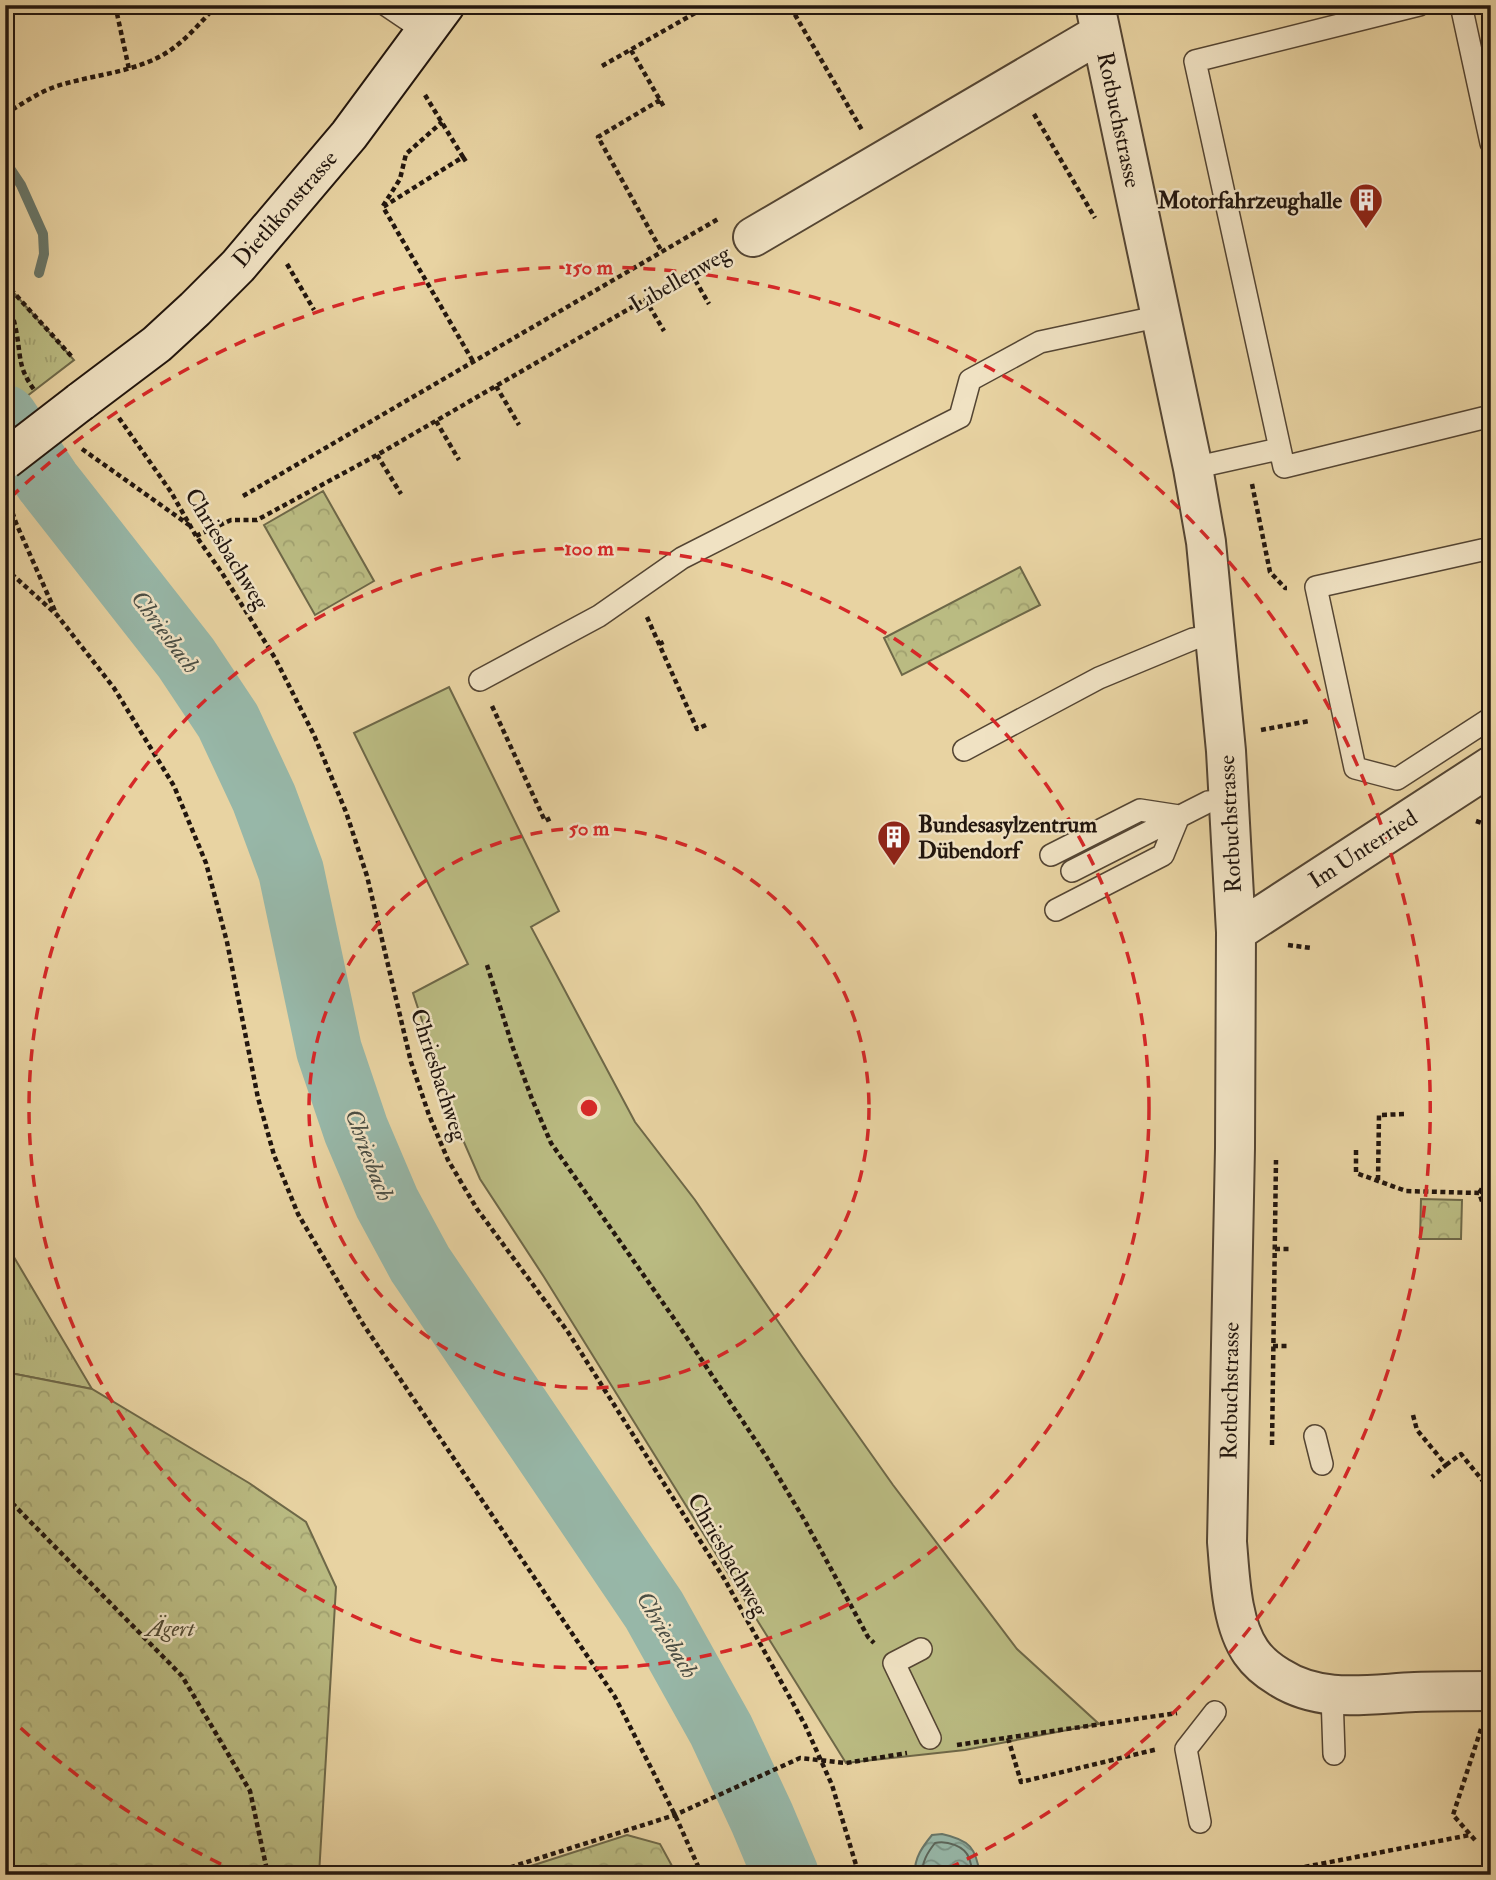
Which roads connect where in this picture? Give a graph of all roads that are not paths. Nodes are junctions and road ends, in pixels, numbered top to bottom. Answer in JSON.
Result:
{"nodes":[{"id":1,"x":386,"y":5,"type":"edge"},
{"id":2,"x":1419,"y":5,"type":"edge"},
{"id":3,"x":1461,"y":5,"type":"edge"},
{"id":4,"x":436,"y":19,"type":"edge"},
{"id":5,"x":1098,"y":19,"type":"edge"},
{"id":6,"x":1491,"y":143,"type":"edge"},
{"id":7,"x":737,"y":227,"type":"road end"},
{"id":8,"x":1161,"y":316,"type":"junction"},
{"id":9,"x":1491,"y":416,"type":"edge"},
{"id":10,"x":1281,"y":458,"type":"junction"},
{"id":11,"x":5,"y":460,"type":"edge"},
{"id":12,"x":1194,"y":468,"type":"junction"},
{"id":13,"x":1491,"y":548,"type":"edge"},
{"id":14,"x":1215,"y":635,"type":"junction"},
{"id":15,"x":480,"y":680,"type":"road end"},
{"id":16,"x":1491,"y":718,"type":"edge"},
{"id":17,"x":964,"y":750,"type":"dead end"},
{"id":18,"x":1491,"y":766,"type":"edge"},
{"id":19,"x":1229,"y":800,"type":"junction"},
{"id":20,"x":1179,"y":816,"type":"junction"},
{"id":21,"x":1051,"y":855,"type":"dead end"},
{"id":22,"x":1073,"y":872,"type":"dead end"},
{"id":23,"x":1056,"y":910,"type":"dead end"},
{"id":24,"x":1236,"y":932,"type":"junction"},
{"id":25,"x":1315,"y":1436,"type":"dead end"},
{"id":26,"x":1322,"y":1464,"type":"dead end"},
{"id":27,"x":921,"y":1649,"type":"dead end"},
{"id":28,"x":1491,"y":1691,"type":"edge"},
{"id":29,"x":1332,"y":1695,"type":"junction"},
{"id":30,"x":1215,"y":1712,"type":"road end"},
{"id":31,"x":938,"y":1742,"type":"road end"},
{"id":32,"x":1334,"y":1754,"type":"dead end"},
{"id":33,"x":1200,"y":1822,"type":"dead end"}],
"edges":[{"from":1,"to":4,"type":"lane"},
{"from":2,"to":10,"type":"lane"},
{"from":3,"to":6,"type":"lane"},
{"from":4,"to":11,"type":"street","name":"Dietlikonstrasse","bridge":true},
{"from":5,"to":7,"type":"street","name":"Libellenweg"},
{"from":5,"to":8,"type":"street","name":"Rotbuchstrasse"},
{"from":8,"to":12,"type":"street","name":"Rotbuchstrasse"},
{"from":8,"to":15,"type":"lane"},
{"from":9,"to":10,"type":"lane"},
{"from":10,"to":12,"type":"lane"},
{"from":12,"to":14,"type":"street","name":"Rotbuchstrasse"},
{"from":13,"to":16,"type":"lane"},
{"from":14,"to":17,"type":"lane"},
{"from":14,"to":19,"type":"street","name":"Rotbuchstrasse"},
{"from":18,"to":24,"type":"street","name":"Im Unterried"},
{"from":19,"to":20,"type":"lane"},
{"from":19,"to":24,"type":"street","name":"Rotbuchstrasse"},
{"from":20,"to":21,"type":"lane"},
{"from":20,"to":22,"type":"lane"},
{"from":20,"to":23,"type":"lane"},
{"from":24,"to":29,"type":"street","name":"Rotbuchstrasse"},
{"from":25,"to":26,"type":"lane"},
{"from":27,"to":31,"type":"lane"},
{"from":28,"to":29,"type":"street"},
{"from":29,"to":32,"type":"lane"},
{"from":30,"to":33,"type":"lane"}]}
